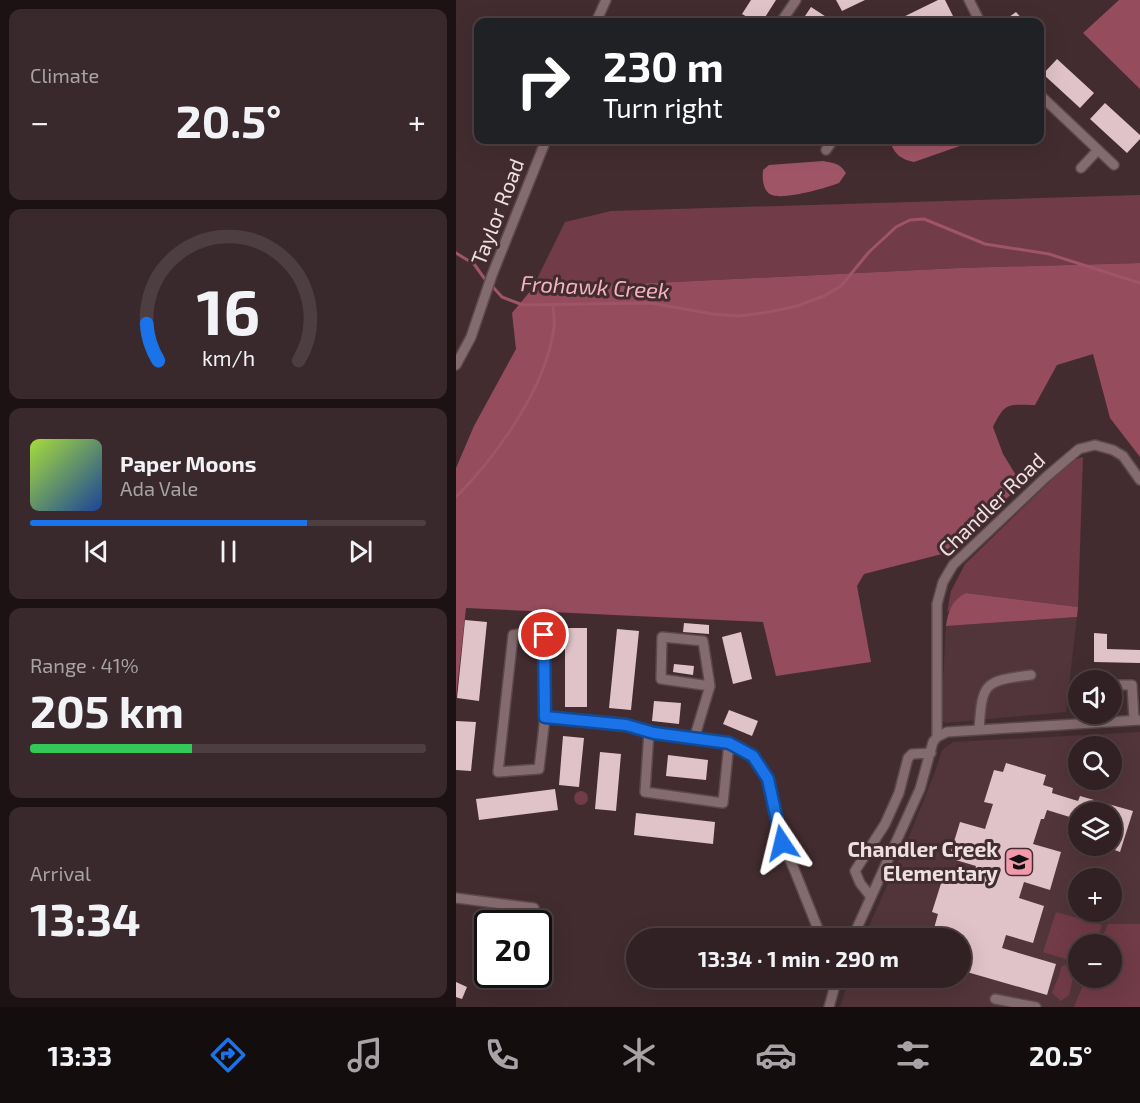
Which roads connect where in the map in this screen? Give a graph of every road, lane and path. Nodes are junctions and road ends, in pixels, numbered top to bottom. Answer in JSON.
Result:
{"nodes":[{"id":1,"x":606,"y":0,"type":"edge"},
{"id":2,"x":796,"y":0,"type":"edge"},
{"id":3,"x":969,"y":0,"type":"edge"},
{"id":4,"x":598,"y":18,"type":"edge"},
{"id":5,"x":784,"y":18,"type":"edge"},
{"id":6,"x":977,"y":18,"type":"edge"},
{"id":7,"x":1044,"y":99,"type":"edge"},
{"id":8,"x":544,"y":144,"type":"edge"},
{"id":9,"x":830,"y":144,"type":"edge"},
{"id":10,"x":826,"y":150,"type":"dead end"},
{"id":11,"x":1098,"y":150,"type":"junction"},
{"id":12,"x":1114,"y":165,"type":"dead end"},
{"id":13,"x":1081,"y":168,"type":"dead end"},
{"id":14,"x":456,"y":365,"type":"edge"},
{"id":15,"x":1140,"y":480,"type":"edge"},
{"id":16,"x":1030,"y":675,"type":"dead end"},
{"id":17,"x":1122,"y":685,"type":"edge"},
{"id":18,"x":710,"y":686,"type":"junction"},
{"id":19,"x":545,"y":717,"type":"junction"},
{"id":20,"x":1137,"y":720,"type":"edge"},
{"id":21,"x":979,"y":730,"type":"junction"},
{"id":22,"x":649,"y":732,"type":"junction"},
{"id":23,"x":937,"y":736,"type":"junction"},
{"id":24,"x":694,"y":739,"type":"junction"},
{"id":25,"x":729,"y":743,"type":"junction"},
{"id":26,"x":931,"y":753,"type":"junction"},
{"id":27,"x":899,"y":792,"type":"junction"},
{"id":28,"x":915,"y":800,"type":"junction"},
{"id":29,"x":871,"y":897,"type":"junction"},
{"id":30,"x":456,"y":898,"type":"edge"},
{"id":31,"x":534,"y":908,"type":"dead end"},
{"id":32,"x":818,"y":928,"type":"edge"},
{"id":33,"x":857,"y":928,"type":"edge"},
{"id":34,"x":834,"y":988,"type":"edge"},
{"id":35,"x":995,"y":999,"type":"dead end"},
{"id":36,"x":829,"y":1007,"type":"edge"},
{"id":37,"x":1036,"y":1007,"type":"edge"}],
"edges":[{"from":1,"to":4,"type":"street"},
{"from":2,"to":5,"type":"street"},
{"from":3,"to":6,"type":"street"},
{"from":7,"to":11,"type":"street"},
{"from":8,"to":14,"type":"street","name":"Taylor Road"},
{"from":9,"to":10,"type":"street"},
{"from":11,"to":12,"type":"street"},
{"from":11,"to":13,"type":"street"},
{"from":15,"to":23,"type":"street","name":"Chandler Road"},
{"from":16,"to":21,"type":"street"},
{"from":17,"to":20,"type":"street"},
{"from":18,"to":18,"type":"street"},
{"from":18,"to":24,"type":"street"},
{"from":19,"to":19,"type":"street"},
{"from":19,"to":22,"type":"street"},
{"from":20,"to":21,"type":"street"},
{"from":21,"to":23,"type":"street"},
{"from":22,"to":24,"type":"street"},
{"from":22,"to":25,"type":"street"},
{"from":23,"to":26,"type":"street","name":"Chandler Road"},
{"from":24,"to":25,"type":"street"},
{"from":25,"to":32,"type":"street"},
{"from":26,"to":27,"type":"street"},
{"from":26,"to":28,"type":"street","name":"Chandler Road"},
{"from":27,"to":28,"type":"street"},
{"from":27,"to":29,"type":"street"},
{"from":28,"to":29,"type":"street","name":"Chandler Road"},
{"from":29,"to":33,"type":"street","name":"Chandler Road"},
{"from":30,"to":31,"type":"street"},
{"from":34,"to":36,"type":"street"},
{"from":35,"to":37,"type":"street"}]}
